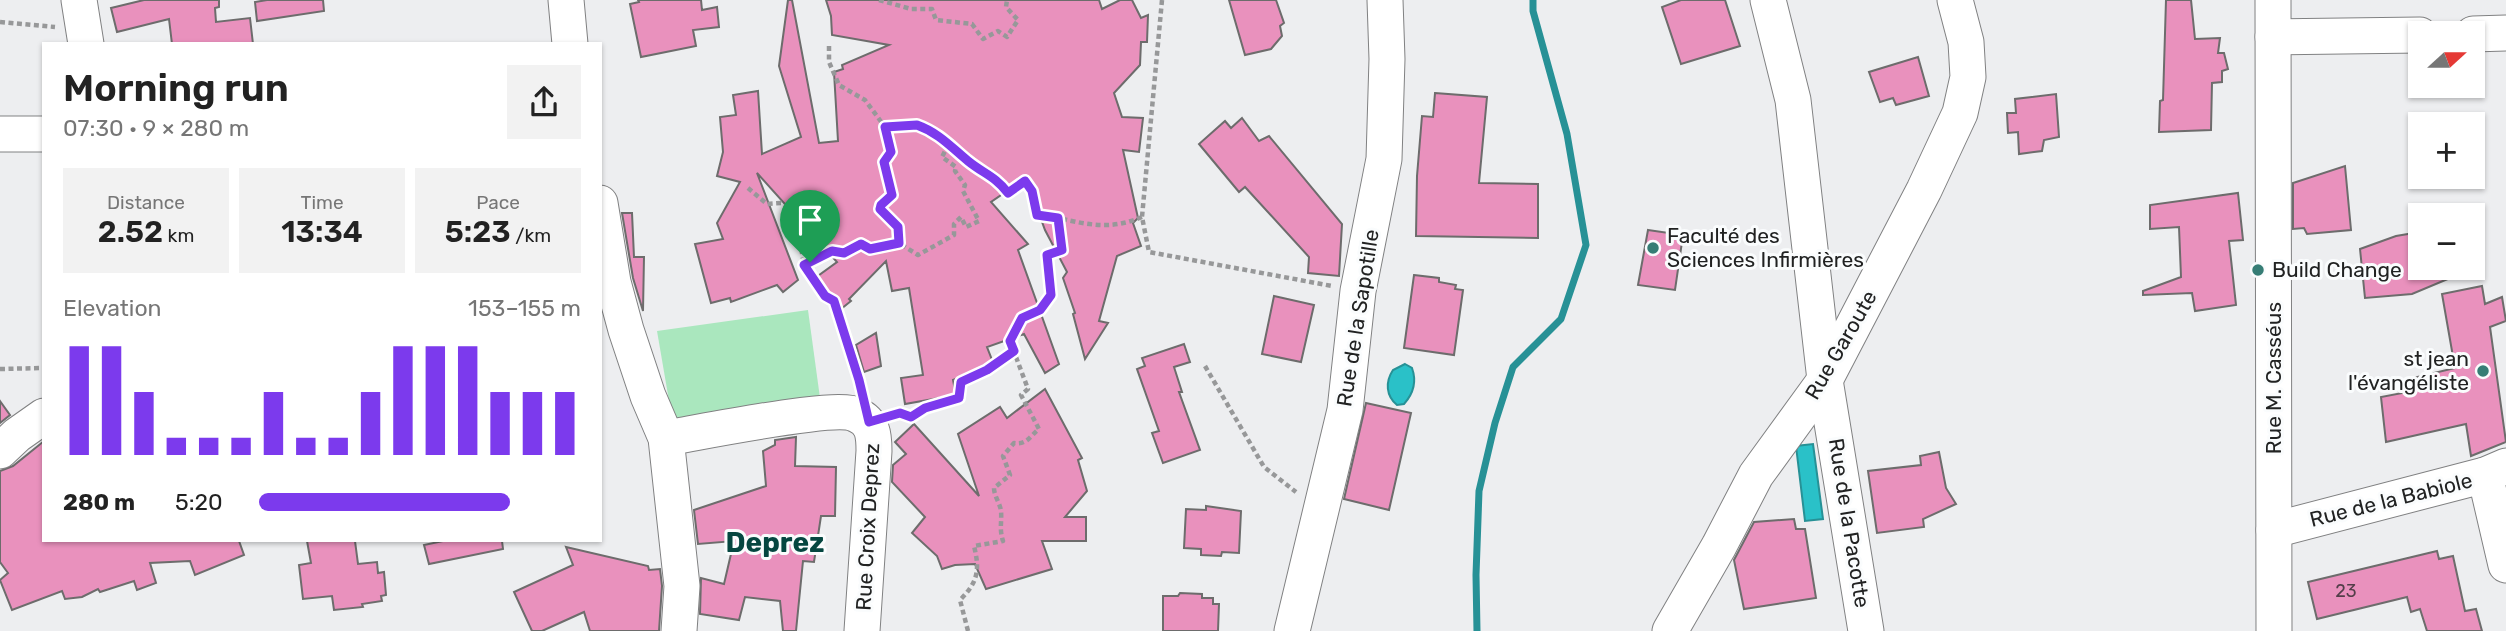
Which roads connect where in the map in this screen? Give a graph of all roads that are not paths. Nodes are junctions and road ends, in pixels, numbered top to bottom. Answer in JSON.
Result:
{"nodes":[{"id":1,"x":566,"y":0,"type":"edge"},
{"id":2,"x":1385,"y":0,"type":"edge"},
{"id":3,"x":1768,"y":0,"type":"edge"},
{"id":4,"x":1955,"y":0,"type":"edge"},
{"id":5,"x":2273,"y":0,"type":"edge"},
{"id":6,"x":2506,"y":33,"type":"edge"},
{"id":7,"x":2485,"y":34,"type":"edge"},
{"id":8,"x":2408,"y":35,"type":"edge"},
{"id":9,"x":2273,"y":37,"type":"junction"},
{"id":10,"x":570,"y":42,"type":"edge"},
{"id":11,"x":0,"y":134,"type":"edge"},
{"id":12,"x":42,"y":134,"type":"edge"},
{"id":13,"x":602,"y":214,"type":"edge"},
{"id":14,"x":613,"y":333,"type":"edge"},
{"id":15,"x":1825,"y":380,"type":"junction"},
{"id":16,"x":42,"y":417,"type":"edge"},
{"id":17,"x":666,"y":438,"type":"junction"},
{"id":18,"x":0,"y":451,"type":"edge"},
{"id":19,"x":2496,"y":471,"type":"edge"},
{"id":20,"x":2274,"y":530,"type":"junction"},
{"id":21,"x":2506,"y":565,"type":"edge"},
{"id":22,"x":679,"y":631,"type":"edge"},
{"id":23,"x":862,"y":631,"type":"edge"},
{"id":24,"x":1292,"y":631,"type":"edge"},
{"id":25,"x":1670,"y":631,"type":"edge"},
{"id":26,"x":1866,"y":631,"type":"edge"},
{"id":27,"x":2274,"y":631,"type":"edge"}],
"edges":[{"from":1,"to":10,"type":"street"},
{"from":2,"to":24,"type":"street","name":"Rue de la Sapotille"},
{"from":3,"to":15,"type":"street","name":"Rue de la Pacotte"},
{"from":4,"to":15,"type":"street","name":"Rue Garoute"},
{"from":5,"to":9,"type":"street","name":"Rue M. Casséus"},
{"from":6,"to":7,"type":"street"},
{"from":8,"to":9,"type":"street"},
{"from":9,"to":20,"type":"street","name":"Rue M. Casséus"},
{"from":11,"to":12,"type":"street"},
{"from":13,"to":14,"type":"street"},
{"from":14,"to":17,"type":"street"},
{"from":15,"to":25,"type":"street","name":"Rue Garoute"},
{"from":15,"to":26,"type":"street","name":"Rue de la Pacotte"},
{"from":16,"to":18,"type":"street"},
{"from":17,"to":22,"type":"street"},
{"from":17,"to":23,"type":"street","name":"Rue Croix Deprez"},
{"from":19,"to":20,"type":"street","name":"Rue de la Babiole"},
{"from":19,"to":21,"type":"street"},
{"from":20,"to":27,"type":"street","name":"Rue M. Casséus"}]}
